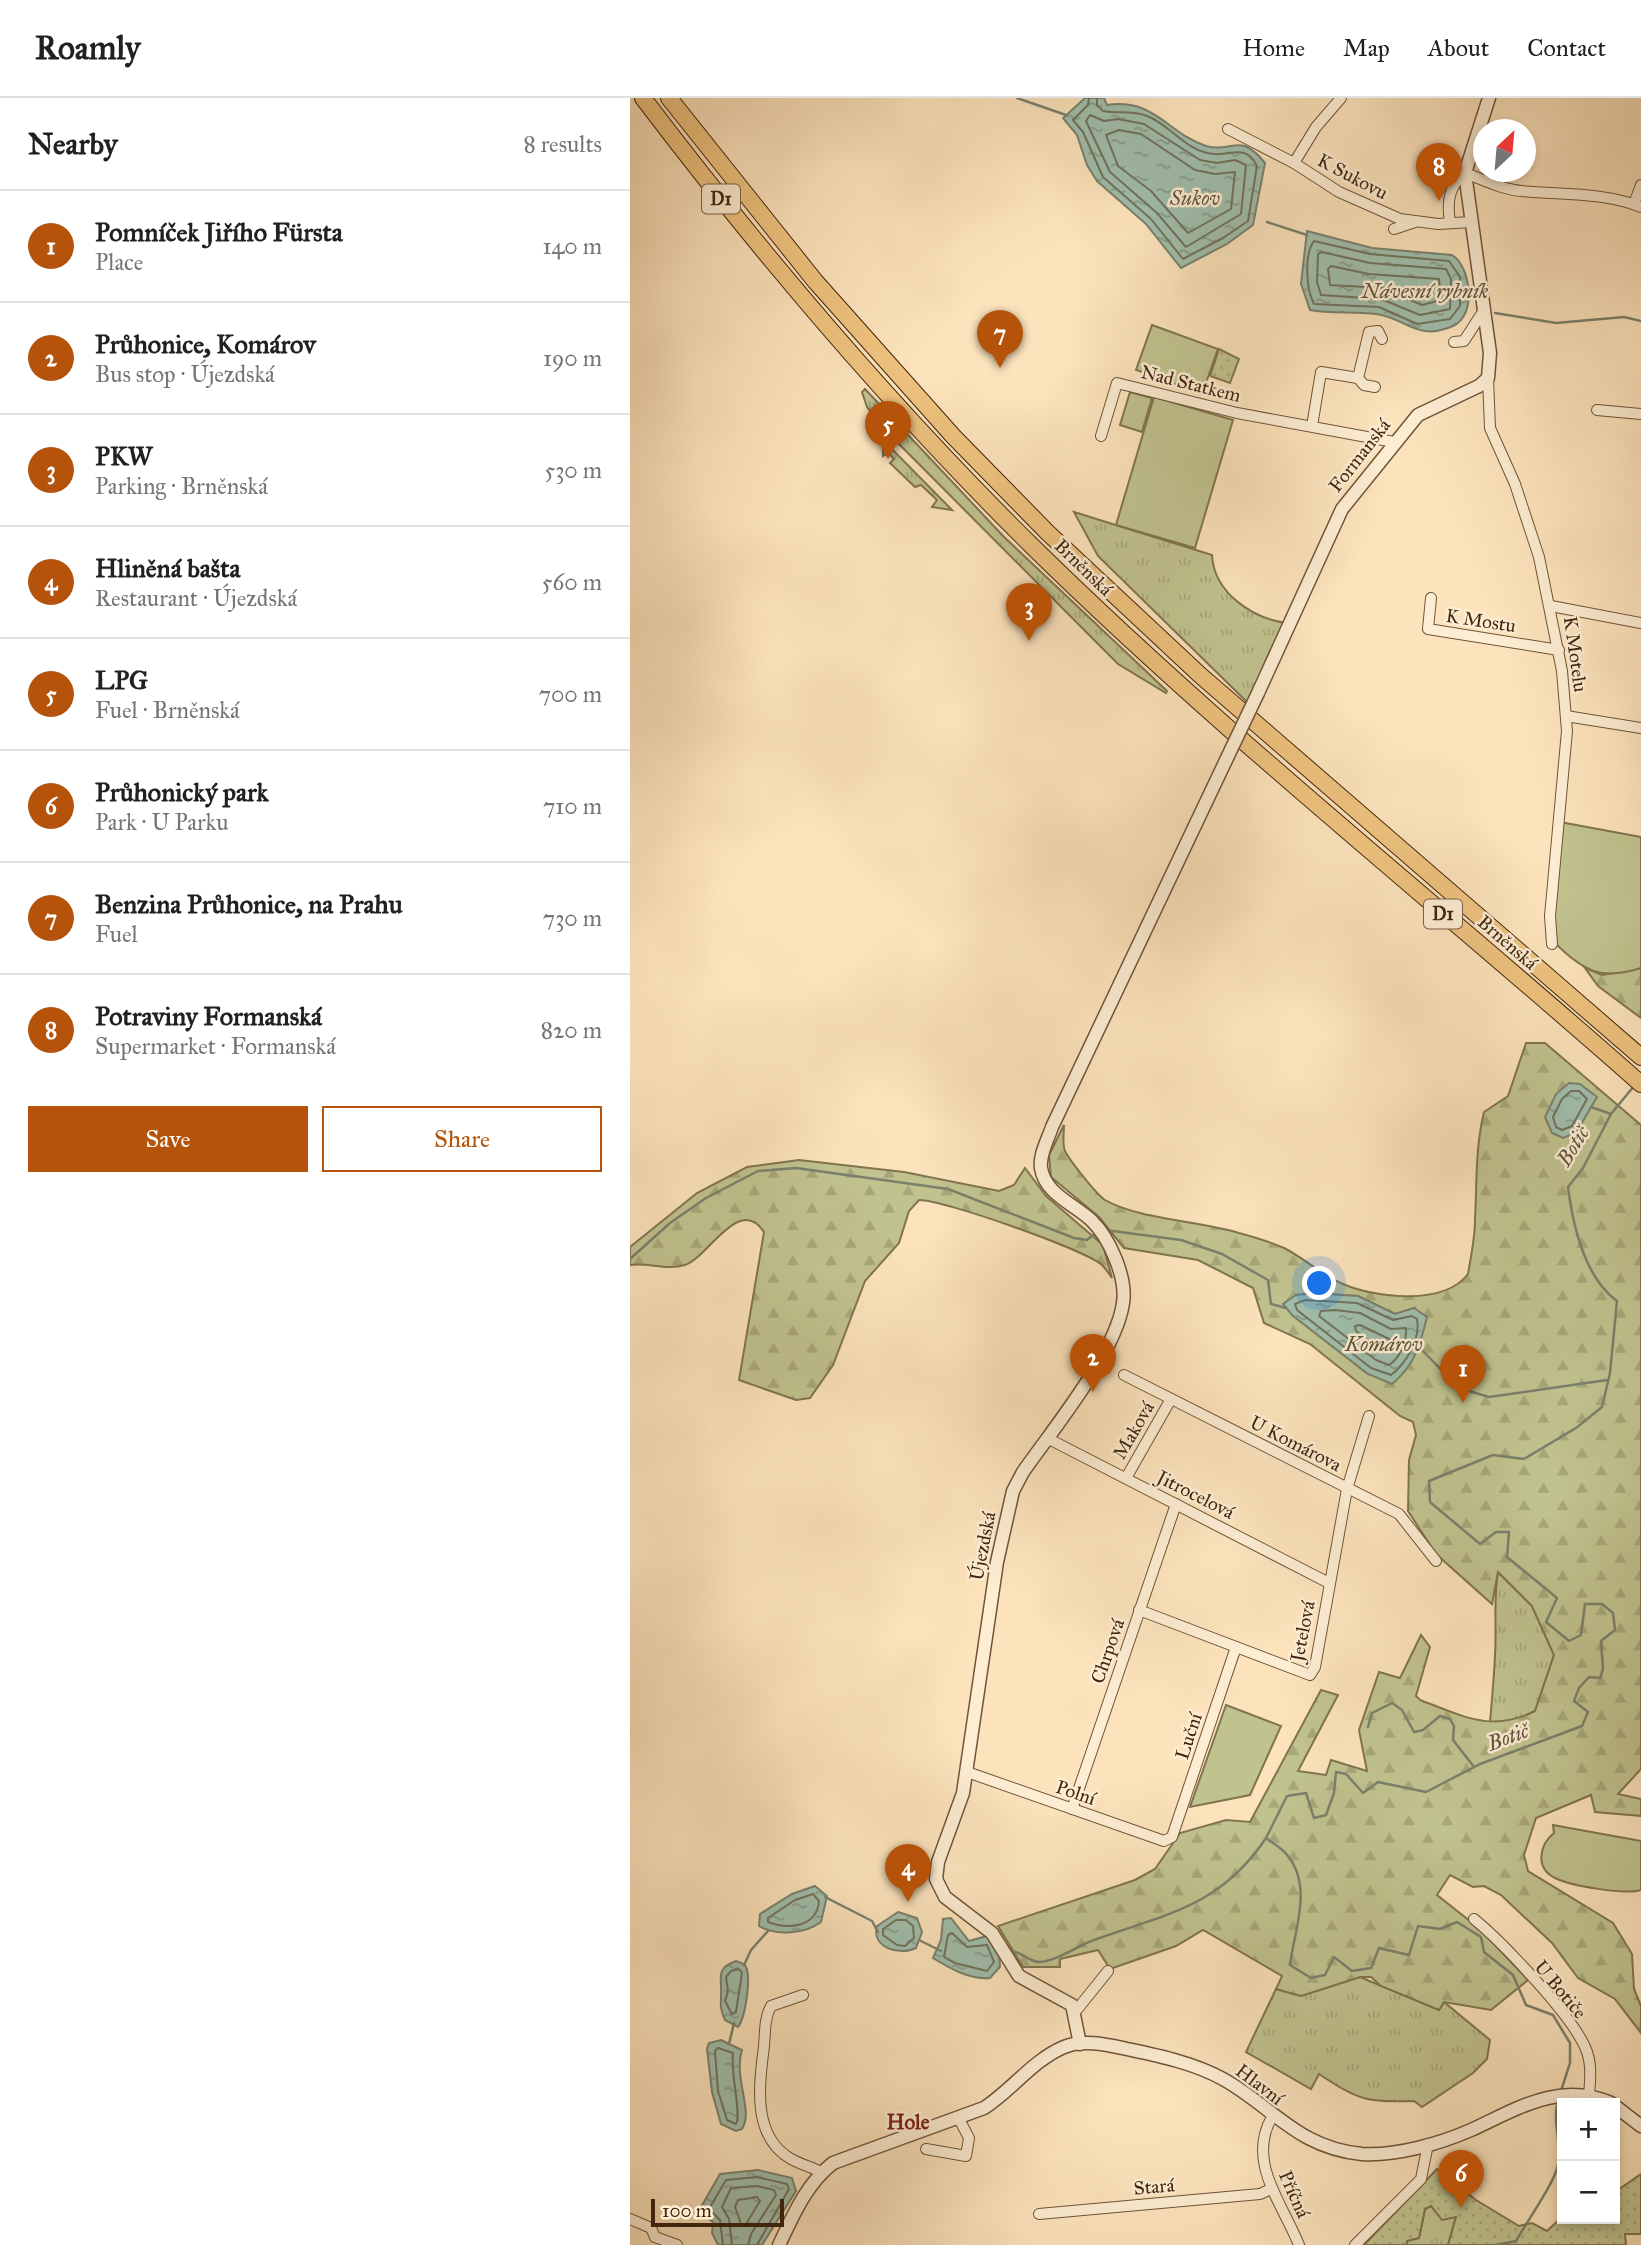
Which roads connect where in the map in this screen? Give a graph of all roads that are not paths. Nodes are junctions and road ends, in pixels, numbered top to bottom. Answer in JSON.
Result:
{"nodes":[{"id":1,"x":643,"y":98,"type":"edge"},
{"id":2,"x":669,"y":98,"type":"edge"},
{"id":3,"x":1341,"y":98,"type":"edge"},
{"id":4,"x":1489,"y":98,"type":"edge"},
{"id":5,"x":1228,"y":129,"type":"dead end"},
{"id":6,"x":1294,"y":163,"type":"junction"},
{"id":7,"x":1465,"y":173,"type":"junction"},
{"id":8,"x":1641,"y":185,"type":"edge"},
{"id":9,"x":1638,"y":205,"type":"edge"},
{"id":10,"x":1416,"y":222,"type":"junction"},
{"id":11,"x":1471,"y":222,"type":"junction"},
{"id":12,"x":1450,"y":223,"type":"junction"},
{"id":13,"x":1394,"y":229,"type":"dead end"},
{"id":14,"x":1484,"y":310,"type":"junction"},
{"id":15,"x":1382,"y":339,"type":"dead end"},
{"id":16,"x":1454,"y":342,"type":"dead end"},
{"id":17,"x":1358,"y":378,"type":"junction"},
{"id":18,"x":1488,"y":378,"type":"junction"},
{"id":19,"x":1376,"y":387,"type":"dead end"},
{"id":20,"x":1597,"y":410,"type":"dead end"},
{"id":21,"x":1641,"y":414,"type":"edge"},
{"id":22,"x":1312,"y":426,"type":"junction"},
{"id":23,"x":1101,"y":436,"type":"dead end"},
{"id":24,"x":1394,"y":442,"type":"junction"},
{"id":25,"x":1431,"y":598,"type":"dead end"},
{"id":26,"x":1551,"y":606,"type":"junction"},
{"id":27,"x":1641,"y":623,"type":"edge"},
{"id":28,"x":1559,"y":650,"type":"junction"},
{"id":29,"x":1566,"y":716,"type":"junction"},
{"id":30,"x":1641,"y":728,"type":"edge"},
{"id":31,"x":1552,"y":944,"type":"dead end"},
{"id":32,"x":1086,"y":1054,"type":"joint"},
{"id":33,"x":1639,"y":1055,"type":"edge"},
{"id":34,"x":1641,"y":1084,"type":"edge"},
{"id":35,"x":1124,"y":1375,"type":"dead end"},
{"id":36,"x":1171,"y":1399,"type":"junction"},
{"id":37,"x":1369,"y":1416,"type":"dead end"},
{"id":38,"x":1047,"y":1438,"type":"junction"},
{"id":39,"x":1126,"y":1478,"type":"junction"},
{"id":40,"x":1348,"y":1489,"type":"junction"},
{"id":41,"x":1176,"y":1504,"type":"junction"},
{"id":42,"x":1436,"y":1561,"type":"dead end"},
{"id":43,"x":1329,"y":1583,"type":"junction"},
{"id":44,"x":1139,"y":1610,"type":"junction"},
{"id":45,"x":1236,"y":1647,"type":"junction"},
{"id":46,"x":967,"y":1772,"type":"junction"},
{"id":47,"x":1072,"y":1809,"type":"junction"},
{"id":48,"x":1172,"y":1837,"type":"joint"},
{"id":49,"x":1474,"y":1919,"type":"dead end"},
{"id":50,"x":1108,"y":1971,"type":"dead end"},
{"id":51,"x":803,"y":1995,"type":"dead end"},
{"id":52,"x":1075,"y":2012,"type":"junction"},
{"id":53,"x":1080,"y":2044,"type":"junction"},
{"id":54,"x":1589,"y":2096,"type":"junction"},
{"id":55,"x":1595,"y":2098,"type":"edge"},
{"id":56,"x":1620,"y":2110,"type":"edge"},
{"id":57,"x":1272,"y":2117,"type":"junction"},
{"id":58,"x":958,"y":2118,"type":"junction"},
{"id":59,"x":1641,"y":2126,"type":"edge"},
{"id":60,"x":1428,"y":2144,"type":"junction"},
{"id":61,"x":926,"y":2149,"type":"dead end"},
{"id":62,"x":821,"y":2172,"type":"junction"},
{"id":63,"x":1271,"y":2189,"type":"junction"},
{"id":64,"x":1039,"y":2214,"type":"dead end"},
{"id":65,"x":630,"y":2219,"type":"edge"},
{"id":66,"x":677,"y":2245,"type":"edge"},
{"id":67,"x":779,"y":2245,"type":"edge"},
{"id":68,"x":1299,"y":2245,"type":"edge"},
{"id":69,"x":1355,"y":2245,"type":"edge"}],
"edges":[{"from":1,"to":34,"type":"highway","name":"Brněnská","number":"D1"},
{"from":2,"to":33,"type":"highway","name":"Brněnská","number":"D1"},
{"from":3,"to":6,"type":"street"},
{"from":4,"to":7,"type":"street"},
{"from":5,"to":6,"type":"street","name":"K Sukovu"},
{"from":6,"to":10,"type":"street","name":"K Sukovu"},
{"from":7,"to":9,"type":"street"},
{"from":7,"to":11,"type":"street"},
{"from":7,"to":12,"type":"street"},
{"from":8,"to":9,"type":"street"},
{"from":10,"to":12,"type":"street","name":"K Sukovu"},
{"from":10,"to":13,"type":"street"},
{"from":11,"to":12,"type":"street","name":"K Sukovu"},
{"from":11,"to":14,"type":"street"},
{"from":14,"to":16,"type":"street"},
{"from":14,"to":18,"type":"street"},
{"from":15,"to":17,"type":"street"},
{"from":17,"to":19,"type":"street"},
{"from":17,"to":22,"type":"street"},
{"from":18,"to":24,"type":"street","name":"Formanská"},
{"from":18,"to":26,"type":"street","name":"K Motelu"},
{"from":20,"to":21,"type":"street"},
{"from":22,"to":23,"type":"street","name":"Nad Statkem"},
{"from":22,"to":24,"type":"street","name":"Nad Statkem"},
{"from":24,"to":32,"type":"street","name":"Formanská","bridge":true},
{"from":25,"to":28,"type":"street","name":"K Mostu"},
{"from":26,"to":27,"type":"street"},
{"from":26,"to":28,"type":"street","name":"K Motelu"},
{"from":28,"to":29,"type":"street","name":"K Motelu"},
{"from":29,"to":30,"type":"street"},
{"from":29,"to":31,"type":"street","name":"K Motelu"},
{"from":32,"to":38,"type":"street","name":"Újezdská"},
{"from":35,"to":36,"type":"street","name":"U Komárova"},
{"from":36,"to":39,"type":"street","name":"Maková"},
{"from":36,"to":40,"type":"street","name":"U Komárova"},
{"from":37,"to":40,"type":"street","name":"Jetelová"},
{"from":38,"to":39,"type":"street","name":"Jitrocelová"},
{"from":38,"to":46,"type":"street","name":"Újezdská"},
{"from":39,"to":41,"type":"street","name":"Jitrocelová"},
{"from":40,"to":42,"type":"street","name":"U Komárova"},
{"from":40,"to":43,"type":"street","name":"Jetelová"},
{"from":41,"to":43,"type":"street","name":"Jitrocelová"},
{"from":41,"to":44,"type":"street","name":"Chrpová"},
{"from":43,"to":45,"type":"street","name":"Jetelová"},
{"from":44,"to":45,"type":"street","name":"Jetelová"},
{"from":44,"to":47,"type":"street","name":"Chrpová"},
{"from":45,"to":48,"type":"street","name":"Luční"},
{"from":46,"to":47,"type":"street","name":"Polní"},
{"from":46,"to":52,"type":"street","name":"Újezdská"},
{"from":47,"to":48,"type":"street","name":"Polní"},
{"from":49,"to":54,"type":"street","name":"U Botiče"},
{"from":50,"to":52,"type":"street"},
{"from":51,"to":62,"type":"street"},
{"from":52,"to":53,"type":"street"},
{"from":53,"to":57,"type":"street","name":"Hlavní"},
{"from":53,"to":58,"type":"street","name":"Hlavní"},
{"from":54,"to":55,"type":"street"},
{"from":54,"to":60,"type":"street","name":"Hlavní"},
{"from":56,"to":59,"type":"street"},
{"from":57,"to":60,"type":"street","name":"Hlavní"},
{"from":57,"to":63,"type":"street","name":"Příčná"},
{"from":58,"to":61,"type":"street"},
{"from":58,"to":62,"type":"street","name":"Hlavní"},
{"from":60,"to":69,"type":"street"},
{"from":62,"to":67,"type":"street"},
{"from":63,"to":64,"type":"street","name":"Stará"},
{"from":63,"to":68,"type":"street","name":"Příčná"},
{"from":65,"to":66,"type":"street"}]}
